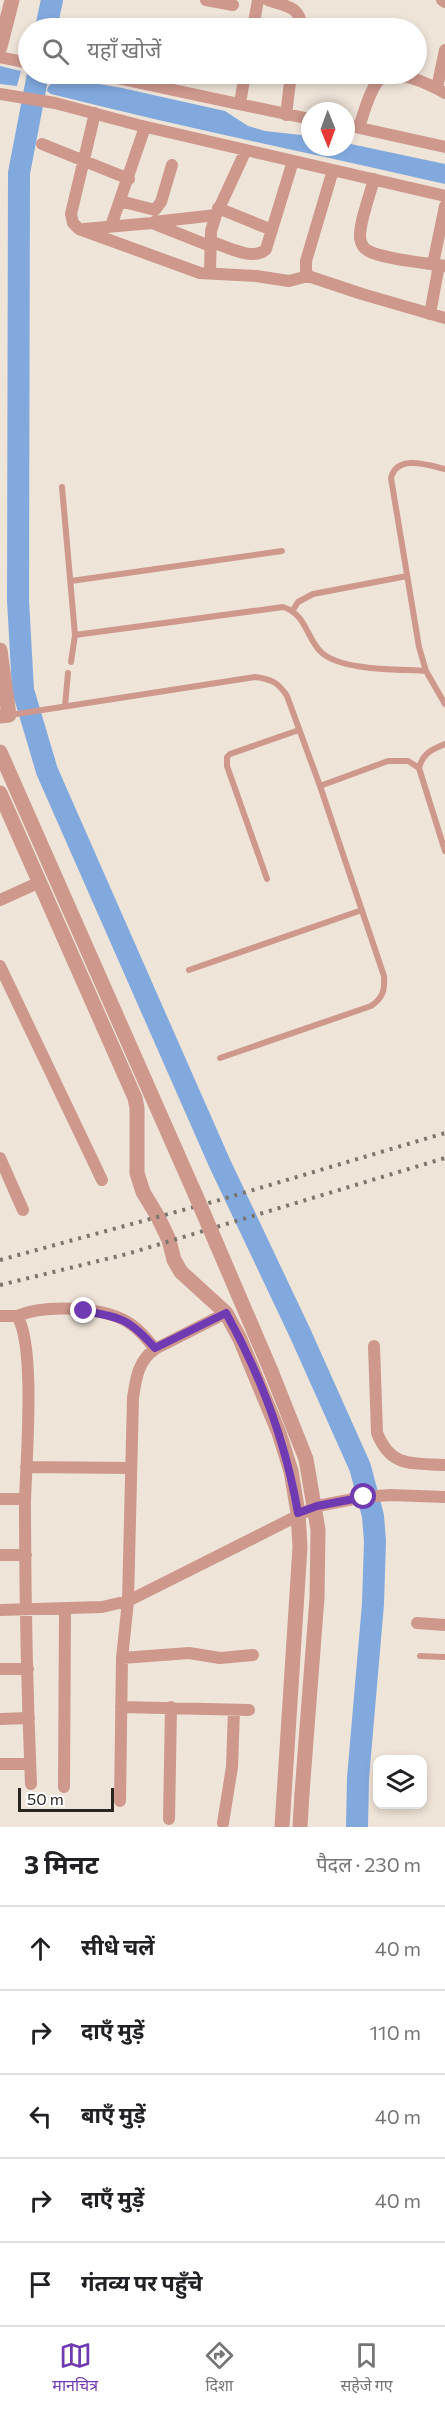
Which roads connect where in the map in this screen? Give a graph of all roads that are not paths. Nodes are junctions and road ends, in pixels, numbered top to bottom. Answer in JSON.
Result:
{"nodes":[{"id":1,"x":12,"y":0,"type":"edge"},
{"id":2,"x":206,"y":0,"type":"edge"},
{"id":3,"x":258,"y":0,"type":"edge"},
{"id":4,"x":268,"y":0,"type":"edge"},
{"id":5,"x":233,"y":5,"type":"dead end"},
{"id":6,"x":255,"y":18,"type":"edge"},
{"id":7,"x":301,"y":18,"type":"edge"},
{"id":8,"x":0,"y":47,"type":"edge"},
{"id":9,"x":445,"y":50,"type":"edge"},
{"id":10,"x":0,"y":57,"type":"edge"},
{"id":11,"x":18,"y":61,"type":"edge"},
{"id":12,"x":150,"y":84,"type":"edge"},
{"id":13,"x":243,"y":84,"type":"edge"},
{"id":14,"x":290,"y":84,"type":"edge"},
{"id":15,"x":377,"y":84,"type":"edge"},
{"id":16,"x":425,"y":84,"type":"edge"},
{"id":17,"x":441,"y":91,"type":"edge"},
{"id":18,"x":0,"y":94,"type":"edge"},
{"id":19,"x":240,"y":103,"type":"junction"},
{"id":20,"x":94,"y":113,"type":"junction"},
{"id":21,"x":286,"y":114,"type":"junction"},
{"id":22,"x":301,"y":117,"type":"edge"},
{"id":23,"x":146,"y":127,"type":"junction"},
{"id":24,"x":355,"y":127,"type":"edge"},
{"id":25,"x":359,"y":128,"type":"junction"},
{"id":26,"x":42,"y":144,"type":"dead end"},
{"id":27,"x":445,"y":147,"type":"edge"},
{"id":28,"x":246,"y":150,"type":"junction"},
{"id":29,"x":293,"y":161,"type":"junction"},
{"id":30,"x":83,"y":162,"type":"junction"},
{"id":31,"x":172,"y":165,"type":"dead end"},
{"id":32,"x":333,"y":170,"type":"junction"},
{"id":33,"x":129,"y":179,"type":"junction"},
{"id":34,"x":374,"y":179,"type":"junction"},
{"id":35,"x":445,"y":196,"type":"edge"},
{"id":36,"x":120,"y":201,"type":"junction"},
{"id":37,"x":445,"y":206,"type":"edge"},
{"id":38,"x":217,"y":212,"type":"junction"},
{"id":39,"x":152,"y":223,"type":"junction"},
{"id":40,"x":111,"y":226,"type":"junction"},
{"id":41,"x":79,"y":229,"type":"junction"},
{"id":42,"x":272,"y":230,"type":"junction"},
{"id":43,"x":210,"y":243,"type":"junction"},
{"id":44,"x":439,"y":265,"type":"edge"},
{"id":45,"x":210,"y":273,"type":"junction"},
{"id":46,"x":308,"y":276,"type":"junction"},
{"id":47,"x":430,"y":314,"type":"junction"},
{"id":48,"x":445,"y":318,"type":"edge"},
{"id":49,"x":445,"y":469,"type":"edge"},
{"id":50,"x":62,"y":487,"type":"dead end"},
{"id":51,"x":282,"y":551,"type":"dead end"},
{"id":52,"x":407,"y":576,"type":"junction"},
{"id":53,"x":71,"y":581,"type":"junction"},
{"id":54,"x":293,"y":610,"type":"junction"},
{"id":55,"x":75,"y":635,"type":"junction"},
{"id":56,"x":0,"y":650,"type":"edge"},
{"id":57,"x":71,"y":662,"type":"dead end"},
{"id":58,"x":426,"y":671,"type":"junction"},
{"id":59,"x":68,"y":673,"type":"dead end"},
{"id":60,"x":445,"y":704,"type":"edge"},
{"id":61,"x":65,"y":706,"type":"junction"},
{"id":62,"x":10,"y":715,"type":"edge"},
{"id":63,"x":299,"y":730,"type":"junction"},
{"id":64,"x":445,"y":744,"type":"edge"},
{"id":65,"x":0,"y":752,"type":"edge"},
{"id":66,"x":419,"y":768,"type":"junction"},
{"id":67,"x":320,"y":786,"type":"junction"},
{"id":68,"x":0,"y":793,"type":"edge"},
{"id":69,"x":445,"y":850,"type":"edge"},
{"id":70,"x":267,"y":879,"type":"dead end"},
{"id":71,"x":40,"y":882,"type":"junction"},
{"id":72,"x":0,"y":900,"type":"edge"},
{"id":73,"x":362,"y":910,"type":"junction"},
{"id":74,"x":0,"y":966,"type":"edge"},
{"id":75,"x":189,"y":970,"type":"dead end"},
{"id":76,"x":220,"y":1058,"type":"dead end"},
{"id":77,"x":0,"y":1158,"type":"edge"},
{"id":78,"x":102,"y":1180,"type":"dead end"},
{"id":79,"x":23,"y":1210,"type":"dead end"},
{"id":80,"x":226,"y":1313,"type":"junction"},
{"id":81,"x":0,"y":1316,"type":"edge"},
{"id":82,"x":17,"y":1316,"type":"junction"},
{"id":83,"x":374,"y":1346,"type":"dead end"},
{"id":84,"x":155,"y":1348,"type":"junction"},
{"id":85,"x":445,"y":1465,"type":"edge"},
{"id":86,"x":26,"y":1467,"type":"junction"},
{"id":87,"x":131,"y":1468,"type":"junction"},
{"id":88,"x":445,"y":1497,"type":"edge"},
{"id":89,"x":0,"y":1499,"type":"edge"},
{"id":90,"x":26,"y":1499,"type":"junction"},
{"id":91,"x":298,"y":1513,"type":"junction"},
{"id":92,"x":0,"y":1555,"type":"edge"},
{"id":93,"x":26,"y":1555,"type":"junction"},
{"id":94,"x":128,"y":1601,"type":"junction"},
{"id":95,"x":66,"y":1609,"type":"junction"},
{"id":96,"x":0,"y":1610,"type":"edge"},
{"id":97,"x":28,"y":1610,"type":"junction"},
{"id":98,"x":417,"y":1623,"type":"dead end"},
{"id":99,"x":445,"y":1625,"type":"edge"},
{"id":100,"x":252,"y":1655,"type":"dead end"},
{"id":101,"x":420,"y":1656,"type":"dead end"},
{"id":102,"x":122,"y":1658,"type":"junction"},
{"id":103,"x":445,"y":1658,"type":"edge"},
{"id":104,"x":0,"y":1669,"type":"edge"},
{"id":105,"x":28,"y":1669,"type":"junction"},
{"id":106,"x":121,"y":1707,"type":"junction"},
{"id":107,"x":171,"y":1707,"type":"junction"},
{"id":108,"x":234,"y":1710,"type":"junction"},
{"id":109,"x":249,"y":1710,"type":"dead end"},
{"id":110,"x":28,"y":1718,"type":"junction"},
{"id":111,"x":0,"y":1719,"type":"edge"},
{"id":112,"x":0,"y":1764,"type":"edge"},
{"id":113,"x":30,"y":1764,"type":"junction"},
{"id":114,"x":31,"y":1784,"type":"dead end"},
{"id":115,"x":64,"y":1787,"type":"dead end"},
{"id":116,"x":120,"y":1801,"type":"dead end"},
{"id":117,"x":169,"y":1819,"type":"dead end"},
{"id":118,"x":223,"y":1823,"type":"dead end"},
{"id":119,"x":282,"y":1827,"type":"edge"},
{"id":120,"x":300,"y":1827,"type":"edge"}],
"edges":[{"from":1,"to":8,"type":"street"},
{"from":2,"to":5,"type":"street"},
{"from":3,"to":6,"type":"street"},
{"from":4,"to":7,"type":"street"},
{"from":9,"to":17,"type":"street"},
{"from":10,"to":11,"type":"street"},
{"from":12,"to":19,"type":"street"},
{"from":13,"to":19,"type":"street"},
{"from":14,"to":21,"type":"street"},
{"from":15,"to":25,"type":"street"},
{"from":16,"to":17,"type":"street"},
{"from":18,"to":20,"type":"street"},
{"from":19,"to":21,"type":"street"},
{"from":20,"to":23,"type":"street"},
{"from":20,"to":30,"type":"street"},
{"from":21,"to":22,"type":"street"},
{"from":23,"to":28,"type":"street"},
{"from":23,"to":33,"type":"street"},
{"from":24,"to":25,"type":"street"},
{"from":25,"to":27,"type":"street"},
{"from":26,"to":30,"type":"street"},
{"from":28,"to":29,"type":"street"},
{"from":28,"to":38,"type":"street"},
{"from":29,"to":32,"type":"street"},
{"from":29,"to":42,"type":"street"},
{"from":30,"to":33,"type":"street"},
{"from":30,"to":41,"type":"street"},
{"from":31,"to":36,"type":"street"},
{"from":32,"to":34,"type":"street"},
{"from":32,"to":46,"type":"street"},
{"from":33,"to":36,"type":"street"},
{"from":34,"to":35,"type":"street"},
{"from":34,"to":44,"type":"street"},
{"from":36,"to":40,"type":"street"},
{"from":37,"to":44,"type":"street"},
{"from":38,"to":39,"type":"street"},
{"from":38,"to":42,"type":"street"},
{"from":38,"to":43,"type":"street"},
{"from":39,"to":40,"type":"street"},
{"from":39,"to":43,"type":"street"},
{"from":40,"to":41,"type":"street"},
{"from":41,"to":45,"type":"street"},
{"from":42,"to":43,"type":"street"},
{"from":43,"to":45,"type":"street"},
{"from":44,"to":47,"type":"street"},
{"from":45,"to":46,"type":"street"},
{"from":46,"to":47,"type":"street"},
{"from":47,"to":48,"type":"street"},
{"from":49,"to":52,"type":"lane"},
{"from":50,"to":53,"type":"lane"},
{"from":51,"to":53,"type":"lane"},
{"from":52,"to":54,"type":"lane"},
{"from":52,"to":58,"type":"lane"},
{"from":53,"to":55,"type":"lane"},
{"from":54,"to":55,"type":"lane"},
{"from":54,"to":58,"type":"lane"},
{"from":55,"to":57,"type":"lane"},
{"from":56,"to":62,"type":"street"},
{"from":58,"to":60,"type":"lane"},
{"from":59,"to":61,"type":"lane"},
{"from":61,"to":62,"type":"lane"},
{"from":61,"to":63,"type":"lane"},
{"from":63,"to":67,"type":"lane"},
{"from":63,"to":70,"type":"lane"},
{"from":64,"to":66,"type":"lane"},
{"from":65,"to":120,"type":"street","bridge":true},
{"from":66,"to":67,"type":"lane"},
{"from":66,"to":69,"type":"lane"},
{"from":67,"to":73,"type":"lane"},
{"from":68,"to":71,"type":"street"},
{"from":71,"to":72,"type":"street"},
{"from":71,"to":80,"type":"street"},
{"from":73,"to":75,"type":"lane"},
{"from":73,"to":76,"type":"lane"},
{"from":74,"to":78,"type":"street"},
{"from":77,"to":79,"type":"street"},
{"from":80,"to":84,"type":"street"},
{"from":80,"to":91,"type":"street"},
{"from":81,"to":82,"type":"street"},
{"from":82,"to":84,"type":"street"},
{"from":82,"to":86,"type":"street"},
{"from":83,"to":85,"type":"street"},
{"from":84,"to":87,"type":"street"},
{"from":86,"to":87,"type":"street"},
{"from":86,"to":90,"type":"street"},
{"from":87,"to":94,"type":"street"},
{"from":88,"to":91,"type":"street"},
{"from":89,"to":90,"type":"street"},
{"from":90,"to":93,"type":"street"},
{"from":91,"to":94,"type":"street"},
{"from":91,"to":119,"type":"street"},
{"from":92,"to":93,"type":"street"},
{"from":93,"to":97,"type":"street"},
{"from":94,"to":95,"type":"street"},
{"from":94,"to":102,"type":"street"},
{"from":95,"to":97,"type":"street"},
{"from":95,"to":115,"type":"street"},
{"from":96,"to":97,"type":"street"},
{"from":97,"to":105,"type":"street"},
{"from":98,"to":99,"type":"street"},
{"from":100,"to":102,"type":"street"},
{"from":101,"to":103,"type":"lane"},
{"from":102,"to":106,"type":"street"},
{"from":104,"to":105,"type":"street"},
{"from":105,"to":110,"type":"street"},
{"from":106,"to":107,"type":"street"},
{"from":106,"to":116,"type":"street"},
{"from":107,"to":108,"type":"street"},
{"from":107,"to":117,"type":"street"},
{"from":108,"to":109,"type":"street"},
{"from":108,"to":118,"type":"street"},
{"from":110,"to":111,"type":"street"},
{"from":110,"to":113,"type":"street"},
{"from":112,"to":113,"type":"street"},
{"from":113,"to":114,"type":"street"}]}
